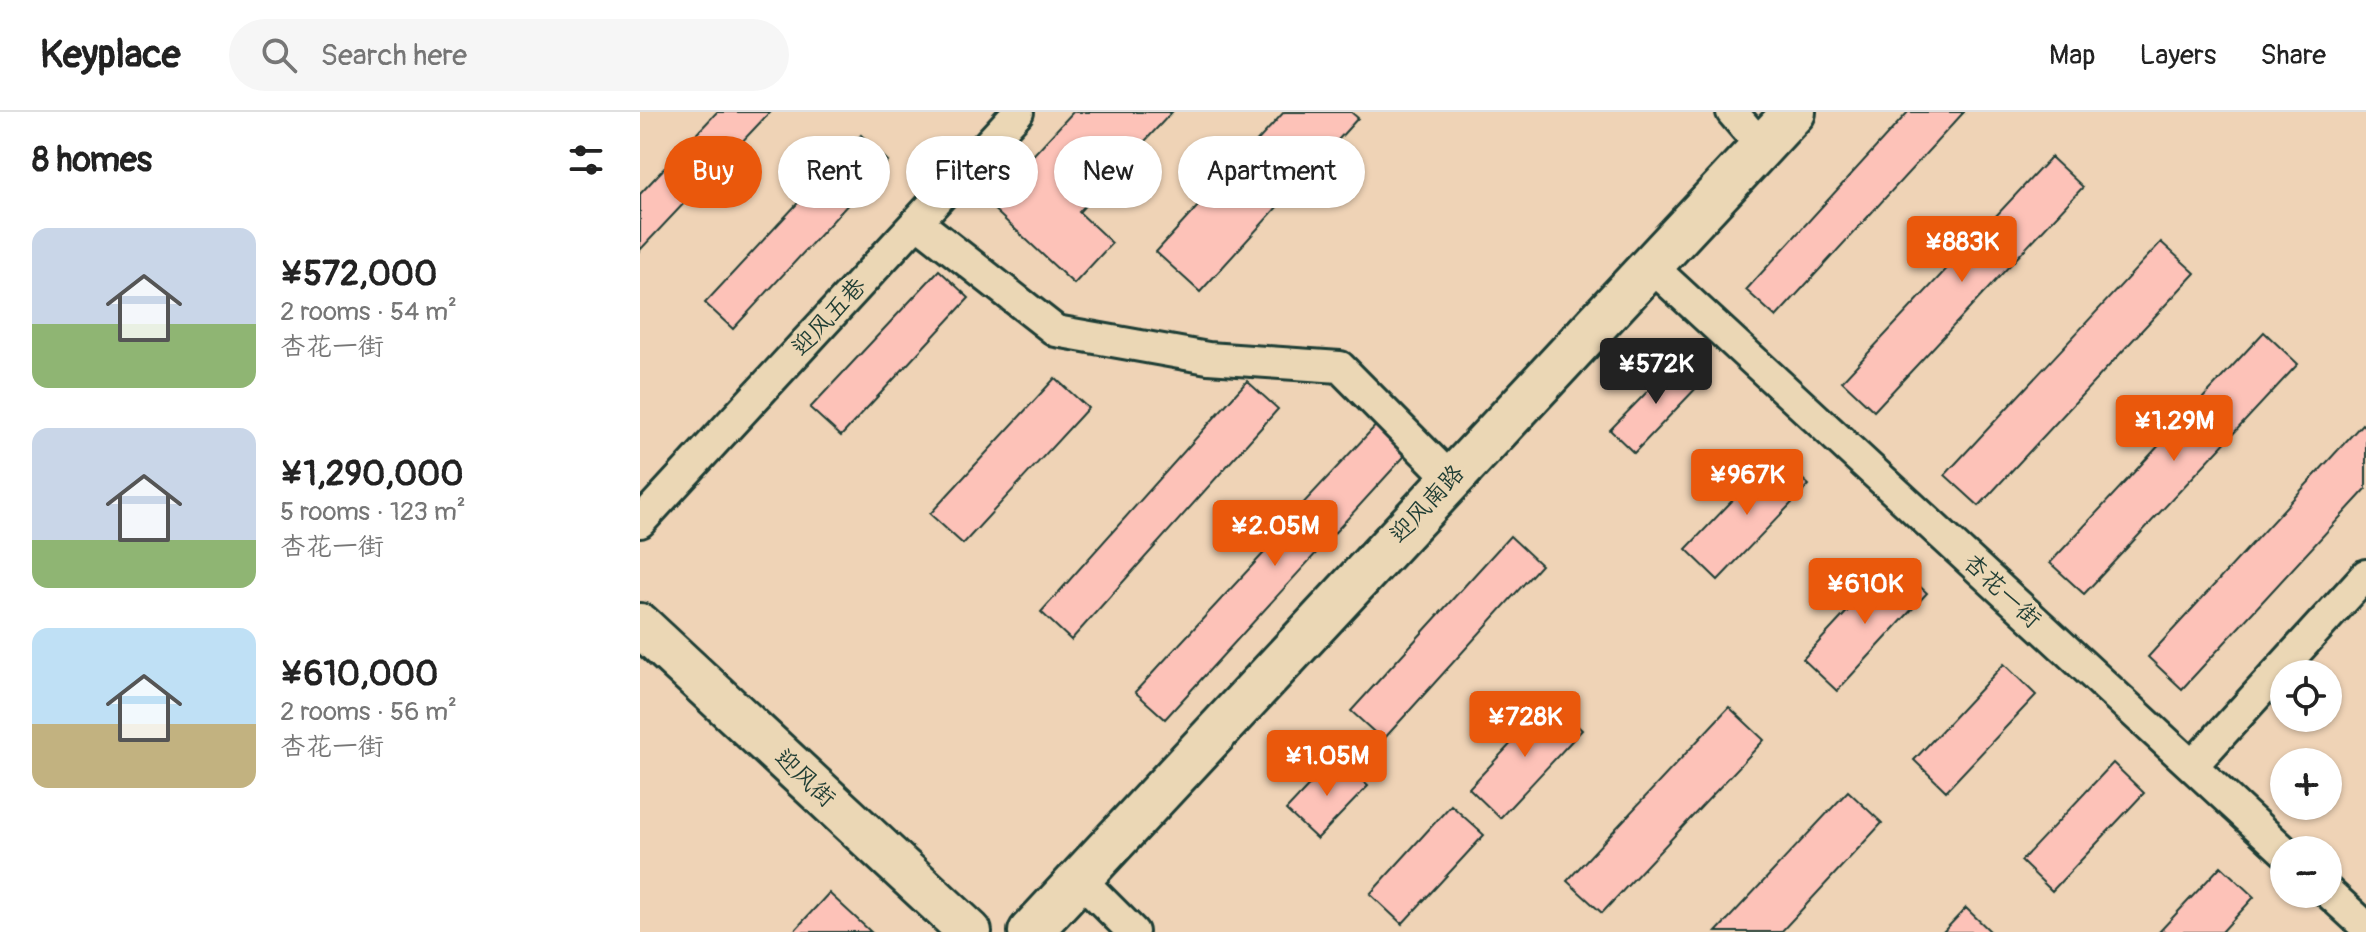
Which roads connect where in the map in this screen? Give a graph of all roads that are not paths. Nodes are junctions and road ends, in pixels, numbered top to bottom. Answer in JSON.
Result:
{"nodes":[{"id":1,"x":1018,"y":112,"type":"edge"},
{"id":2,"x":1732,"y":112,"type":"edge"},
{"id":3,"x":1794,"y":112,"type":"edge"},
{"id":4,"x":1761,"y":146,"type":"junction"},
{"id":5,"x":917,"y":222,"type":"junction"},
{"id":6,"x":1650,"y":265,"type":"junction"},
{"id":7,"x":1451,"y":479,"type":"junction"},
{"id":8,"x":640,"y":522,"type":"edge"},
{"id":9,"x":2366,"y":575,"type":"edge"},
{"id":10,"x":640,"y":625,"type":"edge"},
{"id":11,"x":2192,"y":766,"type":"junction"},
{"id":12,"x":2270,"y":838,"type":"edge"},
{"id":13,"x":1079,"y":878,"type":"junction"},
{"id":14,"x":2342,"y":905,"type":"edge"},
{"id":15,"x":2366,"y":927,"type":"edge"},
{"id":16,"x":970,"y":932,"type":"edge"},
{"id":17,"x":1030,"y":932,"type":"edge"},
{"id":18,"x":1133,"y":932,"type":"edge"}],
"edges":[{"from":1,"to":5,"type":"street","name":"迎风五巷"},
{"from":2,"to":4,"type":"street"},
{"from":3,"to":4,"type":"street","name":"迎风南路"},
{"from":4,"to":6,"type":"street","name":"迎风南路"},
{"from":5,"to":7,"type":"street"},
{"from":5,"to":8,"type":"street","name":"迎风五巷"},
{"from":6,"to":7,"type":"street","name":"迎风南路"},
{"from":6,"to":11,"type":"street","name":"杏花一街"},
{"from":7,"to":13,"type":"street","name":"迎风南路"},
{"from":9,"to":11,"type":"street"},
{"from":10,"to":16,"type":"street","name":"迎风街"},
{"from":11,"to":12,"type":"street","name":"杏花一街"},
{"from":13,"to":17,"type":"street","name":"迎风南路"},
{"from":13,"to":18,"type":"street"},
{"from":14,"to":15,"type":"street"}]}
